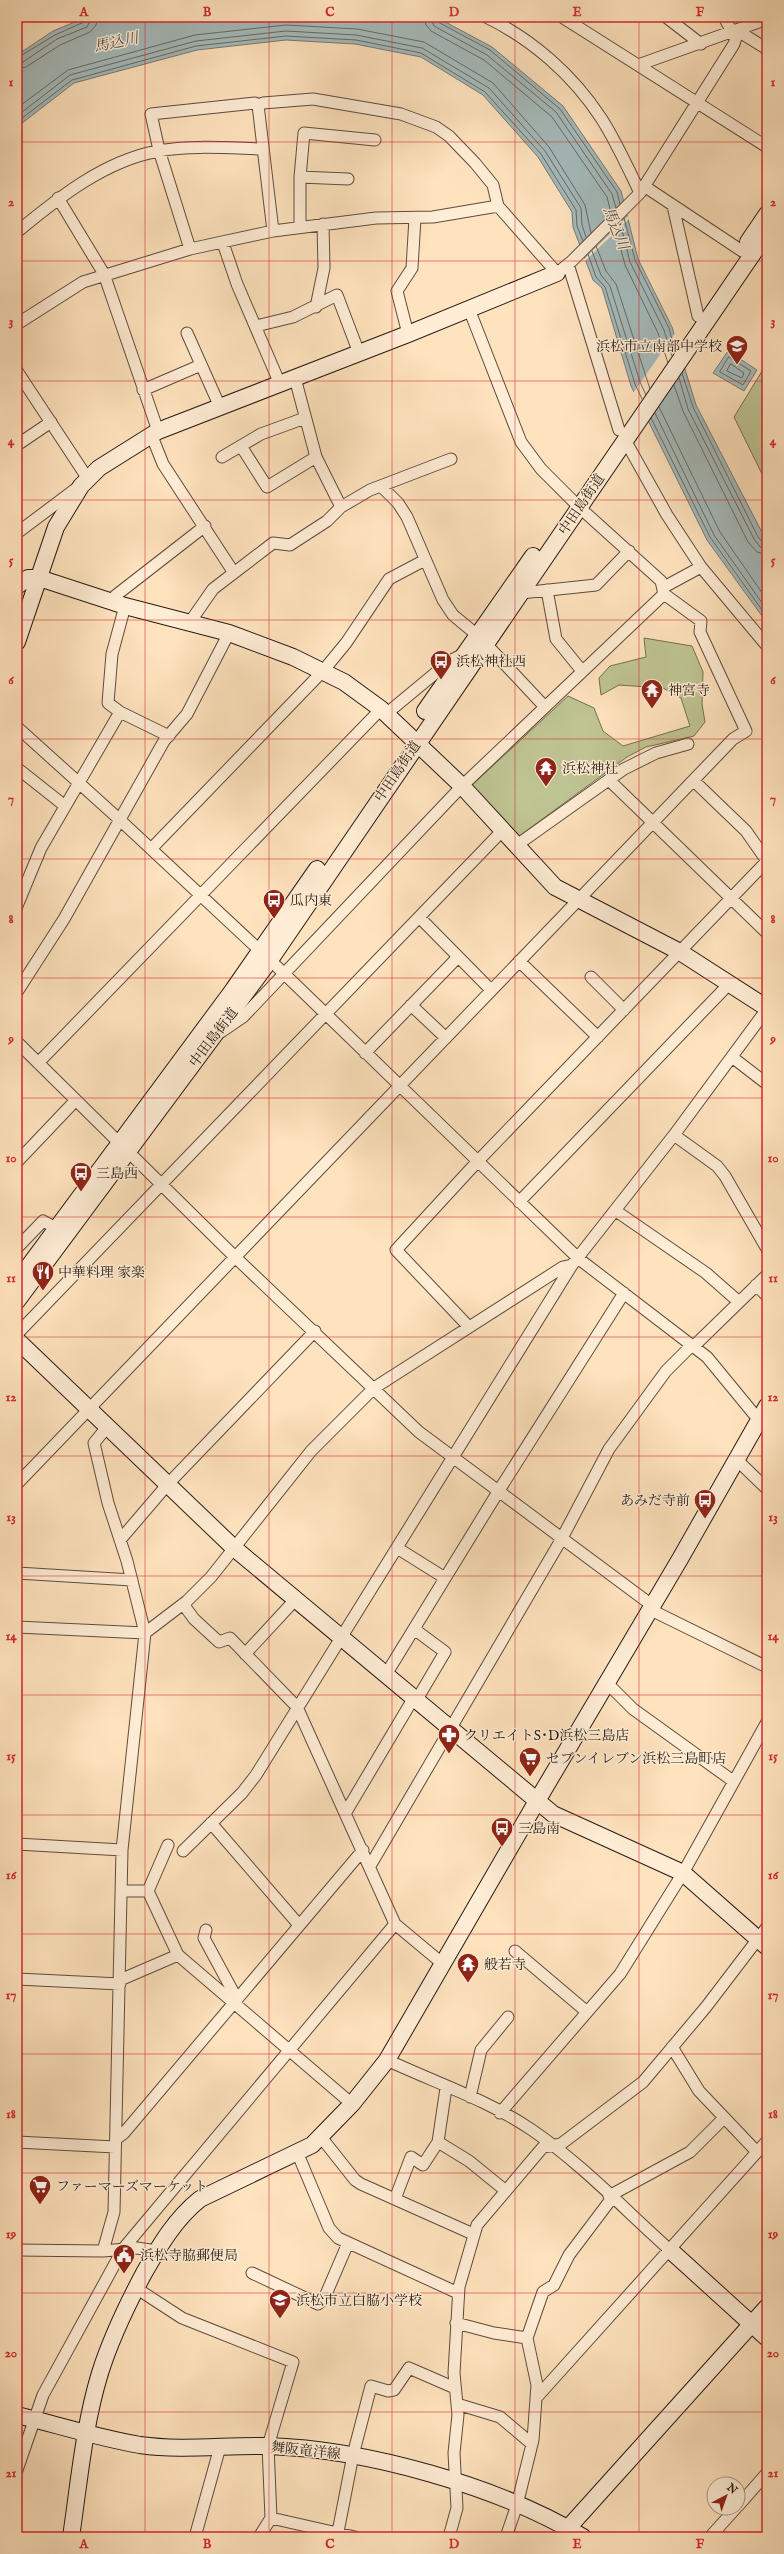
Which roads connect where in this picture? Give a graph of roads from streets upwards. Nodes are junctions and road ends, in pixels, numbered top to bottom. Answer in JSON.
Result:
{"nodes":[{"id":1,"x":486,"y":17,"type":"edge"},
{"id":2,"x":562,"y":17,"type":"edge"},
{"id":3,"x":666,"y":17,"type":"edge"},
{"id":4,"x":724,"y":17,"type":"edge"},
{"id":5,"x":767,"y":19,"type":"edge"},
{"id":6,"x":735,"y":31,"type":"junction"},
{"id":7,"x":701,"y":44,"type":"junction"},
{"id":8,"x":767,"y":49,"type":"edge"},
{"id":9,"x":638,"y":65,"type":"junction"},
{"id":10,"x":697,"y":103,"type":"junction"},
{"id":11,"x":258,"y":105,"type":"junction"},
{"id":12,"x":375,"y":140,"type":"dead end"},
{"id":13,"x":767,"y":147,"type":"edge"},
{"id":14,"x":262,"y":149,"type":"junction"},
{"id":15,"x":159,"y":150,"type":"junction"},
{"id":16,"x":300,"y":177,"type":"junction"},
{"id":17,"x":348,"y":179,"type":"dead end"},
{"id":18,"x":642,"y":190,"type":"junction"},
{"id":19,"x":58,"y":198,"type":"junction"},
{"id":20,"x":498,"y":206,"type":"junction"},
{"id":21,"x":673,"y":206,"type":"junction"},
{"id":22,"x":767,"y":214,"type":"edge"},
{"id":23,"x":415,"y":218,"type":"junction"},
{"id":24,"x":323,"y":224,"type":"junction"},
{"id":25,"x":300,"y":227,"type":"junction"},
{"id":26,"x":273,"y":231,"type":"junction"},
{"id":27,"x":17,"y":232,"type":"edge"},
{"id":28,"x":767,"y":233,"type":"edge"},
{"id":29,"x":223,"y":243,"type":"junction"},
{"id":30,"x":190,"y":249,"type":"junction"},
{"id":31,"x":742,"y":251,"type":"junction"},
{"id":32,"x":566,"y":266,"type":"junction"},
{"id":33,"x":104,"y":274,"type":"junction"},
{"id":34,"x":316,"y":307,"type":"junction"},
{"id":35,"x":469,"y":309,"type":"junction"},
{"id":36,"x":698,"y":316,"type":"junction"},
{"id":37,"x":17,"y":324,"type":"edge"},
{"id":38,"x":256,"y":326,"type":"junction"},
{"id":39,"x":187,"y":333,"type":"dead end"},
{"id":40,"x":408,"y":334,"type":"junction"},
{"id":41,"x":687,"y":341,"type":"junction"},
{"id":42,"x":359,"y":353,"type":"junction"},
{"id":43,"x":201,"y":365,"type":"junction"},
{"id":44,"x":17,"y":371,"type":"edge"},
{"id":45,"x":295,"y":378,"type":"junction"},
{"id":46,"x":280,"y":384,"type":"junction"},
{"id":47,"x":144,"y":390,"type":"junction"},
{"id":48,"x":220,"y":407,"type":"junction"},
{"id":49,"x":305,"y":418,"type":"junction"},
{"id":50,"x":51,"y":422,"type":"junction"},
{"id":51,"x":625,"y":431,"type":"junction"},
{"id":52,"x":155,"y":433,"type":"junction"},
{"id":53,"x":17,"y":445,"type":"edge"},
{"id":54,"x":241,"y":446,"type":"junction"},
{"id":55,"x":316,"y":457,"type":"junction"},
{"id":56,"x":222,"y":458,"type":"dead end"},
{"id":57,"x":451,"y":459,"type":"dead end"},
{"id":58,"x":84,"y":482,"type":"junction"},
{"id":59,"x":381,"y":486,"type":"junction"},
{"id":60,"x":575,"y":504,"type":"junction"},
{"id":61,"x":341,"y":508,"type":"junction"},
{"id":62,"x":205,"y":526,"type":"junction"},
{"id":63,"x":17,"y":533,"type":"edge"},
{"id":64,"x":629,"y":551,"type":"junction"},
{"id":65,"x":425,"y":560,"type":"junction"},
{"id":66,"x":701,"y":567,"type":"junction"},
{"id":67,"x":234,"y":573,"type":"junction"},
{"id":68,"x":39,"y":578,"type":"junction"},
{"id":69,"x":17,"y":586,"type":"edge"},
{"id":70,"x":547,"y":590,"type":"junction"},
{"id":71,"x":664,"y":590,"type":"junction"},
{"id":72,"x":521,"y":593,"type":"junction"},
{"id":73,"x":119,"y":604,"type":"junction"},
{"id":74,"x":190,"y":622,"type":"junction"},
{"id":75,"x":229,"y":633,"type":"junction"},
{"id":76,"x":481,"y":639,"type":"junction"},
{"id":77,"x":17,"y":642,"type":"edge"},
{"id":78,"x":767,"y":646,"type":"edge"},
{"id":79,"x":463,"y":654,"type":"junction"},
{"id":80,"x":323,"y":672,"type":"junction"},
{"id":81,"x":582,"y":672,"type":"junction"},
{"id":82,"x":545,"y":707,"type":"junction"},
{"id":83,"x":383,"y":711,"type":"junction"},
{"id":84,"x":120,"y":712,"type":"junction"},
{"id":85,"x":17,"y":727,"type":"edge"},
{"id":86,"x":168,"y":736,"type":"junction"},
{"id":87,"x":413,"y":739,"type":"junction"},
{"id":88,"x":688,"y":744,"type":"dead end"},
{"id":89,"x":17,"y":768,"type":"edge"},
{"id":90,"x":609,"y":780,"type":"junction"},
{"id":91,"x":694,"y":781,"type":"junction"},
{"id":92,"x":79,"y":783,"type":"junction"},
{"id":93,"x":462,"y":786,"type":"junction"},
{"id":94,"x":65,"y":806,"type":"junction"},
{"id":95,"x":120,"y":820,"type":"junction"},
{"id":96,"x":654,"y":823,"type":"junction"},
{"id":97,"x":503,"y":830,"type":"junction"},
{"id":98,"x":517,"y":845,"type":"junction"},
{"id":99,"x":151,"y":849,"type":"junction"},
{"id":100,"x":767,"y":861,"type":"edge"},
{"id":101,"x":200,"y":896,"type":"junction"},
{"id":102,"x":731,"y":898,"type":"junction"},
{"id":103,"x":579,"y":900,"type":"junction"},
{"id":104,"x":17,"y":906,"type":"edge"},
{"id":105,"x":420,"y":918,"type":"junction"},
{"id":106,"x":767,"y":933,"type":"edge"},
{"id":107,"x":680,"y":952,"type":"junction"},
{"id":108,"x":265,"y":956,"type":"junction"},
{"id":109,"x":458,"y":957,"type":"junction"},
{"id":110,"x":520,"y":961,"type":"junction"},
{"id":111,"x":282,"y":973,"type":"junction"},
{"id":112,"x":591,"y":977,"type":"dead end"},
{"id":113,"x":730,"y":984,"type":"junction"},
{"id":114,"x":491,"y":990,"type":"junction"},
{"id":115,"x":17,"y":992,"type":"edge"},
{"id":116,"x":411,"y":1005,"type":"junction"},
{"id":117,"x":767,"y":1009,"type":"edge"},
{"id":118,"x":624,"y":1010,"type":"junction"},
{"id":119,"x":325,"y":1015,"type":"junction"},
{"id":120,"x":598,"y":1037,"type":"junction"},
{"id":121,"x":446,"y":1038,"type":"junction"},
{"id":122,"x":211,"y":1039,"type":"junction"},
{"id":123,"x":17,"y":1042,"type":"edge"},
{"id":124,"x":365,"y":1053,"type":"junction"},
{"id":125,"x":732,"y":1057,"type":"junction"},
{"id":126,"x":38,"y":1063,"type":"junction"},
{"id":127,"x":767,"y":1084,"type":"edge"},
{"id":128,"x":399,"y":1086,"type":"junction"},
{"id":129,"x":75,"y":1101,"type":"junction"},
{"id":130,"x":674,"y":1135,"type":"junction"},
{"id":131,"x":123,"y":1148,"type":"junction"},
{"id":132,"x":17,"y":1162,"type":"edge"},
{"id":133,"x":477,"y":1162,"type":"junction"},
{"id":134,"x":162,"y":1186,"type":"junction"},
{"id":135,"x":519,"y":1202,"type":"junction"},
{"id":136,"x":616,"y":1211,"type":"junction"},
{"id":137,"x":56,"y":1228,"type":"junction"},
{"id":138,"x":17,"y":1248,"type":"edge"},
{"id":139,"x":767,"y":1249,"type":"edge"},
{"id":140,"x":235,"y":1257,"type":"junction"},
{"id":141,"x":575,"y":1262,"type":"junction"},
{"id":142,"x":767,"y":1275,"type":"edge"},
{"id":143,"x":17,"y":1282,"type":"edge"},
{"id":144,"x":756,"y":1285,"type":"junction"},
{"id":145,"x":624,"y":1293,"type":"junction"},
{"id":146,"x":767,"y":1296,"type":"edge"},
{"id":147,"x":17,"y":1301,"type":"edge"},
{"id":148,"x":739,"y":1302,"type":"junction"},
{"id":149,"x":469,"y":1327,"type":"junction"},
{"id":150,"x":314,"y":1331,"type":"junction"},
{"id":151,"x":17,"y":1334,"type":"edge"},
{"id":152,"x":17,"y":1340,"type":"edge"},
{"id":153,"x":693,"y":1346,"type":"junction"},
{"id":154,"x":374,"y":1388,"type":"junction"},
{"id":155,"x":89,"y":1410,"type":"junction"},
{"id":156,"x":763,"y":1413,"type":"edge"},
{"id":157,"x":107,"y":1427,"type":"junction"},
{"id":158,"x":453,"y":1457,"type":"junction"},
{"id":159,"x":736,"y":1459,"type":"junction"},
{"id":160,"x":17,"y":1484,"type":"edge"},
{"id":161,"x":167,"y":1485,"type":"junction"},
{"id":162,"x":767,"y":1490,"type":"edge"},
{"id":163,"x":498,"y":1492,"type":"junction"},
{"id":164,"x":120,"y":1540,"type":"junction"},
{"id":165,"x":561,"y":1540,"type":"junction"},
{"id":166,"x":234,"y":1548,"type":"junction"},
{"id":167,"x":397,"y":1548,"type":"junction"},
{"id":168,"x":17,"y":1573,"type":"edge"},
{"id":169,"x":445,"y":1578,"type":"junction"},
{"id":170,"x":132,"y":1580,"type":"junction"},
{"id":171,"x":295,"y":1600,"type":"junction"},
{"id":172,"x":183,"y":1604,"type":"junction"},
{"id":173,"x":652,"y":1608,"type":"junction"},
{"id":174,"x":17,"y":1627,"type":"edge"},
{"id":175,"x":414,"y":1629,"type":"junction"},
{"id":176,"x":145,"y":1633,"type":"junction"},
{"id":177,"x":341,"y":1638,"type":"junction"},
{"id":178,"x":245,"y":1654,"type":"junction"},
{"id":179,"x":767,"y":1667,"type":"edge"},
{"id":180,"x":385,"y":1676,"type":"junction"},
{"id":181,"x":607,"y":1683,"type":"junction"},
{"id":182,"x":415,"y":1700,"type":"junction"},
{"id":183,"x":297,"y":1707,"type":"junction"},
{"id":184,"x":767,"y":1722,"type":"edge"},
{"id":185,"x":450,"y":1730,"type":"junction"},
{"id":186,"x":732,"y":1781,"type":"junction"},
{"id":187,"x":537,"y":1801,"type":"junction"},
{"id":188,"x":346,"y":1812,"type":"junction"},
{"id":189,"x":211,"y":1824,"type":"junction"},
{"id":190,"x":17,"y":1844,"type":"edge"},
{"id":191,"x":168,"y":1845,"type":"dead end"},
{"id":192,"x":122,"y":1850,"type":"junction"},
{"id":193,"x":363,"y":1850,"type":"junction"},
{"id":194,"x":183,"y":1851,"type":"dead end"},
{"id":195,"x":370,"y":1866,"type":"junction"},
{"id":196,"x":683,"y":1873,"type":"junction"},
{"id":197,"x":122,"y":1891,"type":"junction"},
{"id":198,"x":148,"y":1892,"type":"junction"},
{"id":199,"x":395,"y":1924,"type":"junction"},
{"id":200,"x":299,"y":1925,"type":"junction"},
{"id":201,"x":206,"y":1930,"type":"dead end"},
{"id":202,"x":764,"y":1938,"type":"edge"},
{"id":203,"x":515,"y":1951,"type":"dead end"},
{"id":204,"x":178,"y":1955,"type":"junction"},
{"id":205,"x":443,"y":1964,"type":"junction"},
{"id":206,"x":17,"y":1979,"type":"edge"},
{"id":207,"x":120,"y":1982,"type":"junction"},
{"id":208,"x":236,"y":2001,"type":"junction"},
{"id":209,"x":587,"y":2012,"type":"junction"},
{"id":210,"x":508,"y":2018,"type":"dead end"},
{"id":211,"x":672,"y":2047,"type":"junction"},
{"id":212,"x":289,"y":2050,"type":"junction"},
{"id":213,"x":387,"y":2060,"type":"junction"},
{"id":214,"x":446,"y":2088,"type":"junction"},
{"id":215,"x":470,"y":2097,"type":"junction"},
{"id":216,"x":352,"y":2104,"type":"junction"},
{"id":217,"x":500,"y":2112,"type":"junction"},
{"id":218,"x":724,"y":2118,"type":"junction"},
{"id":219,"x":321,"y":2138,"type":"junction"},
{"id":220,"x":767,"y":2141,"type":"edge"},
{"id":221,"x":17,"y":2142,"type":"edge"},
{"id":222,"x":438,"y":2142,"type":"junction"},
{"id":223,"x":116,"y":2143,"type":"junction"},
{"id":224,"x":552,"y":2146,"type":"junction"},
{"id":225,"x":297,"y":2152,"type":"junction"},
{"id":226,"x":757,"y":2152,"type":"junction"},
{"id":227,"x":506,"y":2191,"type":"junction"},
{"id":228,"x":611,"y":2197,"type":"junction"},
{"id":229,"x":395,"y":2199,"type":"junction"},
{"id":230,"x":473,"y":2234,"type":"junction"},
{"id":231,"x":348,"y":2243,"type":"junction"},
{"id":232,"x":123,"y":2249,"type":"junction"},
{"id":233,"x":17,"y":2250,"type":"edge"},
{"id":234,"x":670,"y":2250,"type":"junction"},
{"id":235,"x":103,"y":2251,"type":"junction"},
{"id":236,"x":157,"y":2251,"type":"junction"},
{"id":237,"x":252,"y":2273,"type":"dead end"},
{"id":238,"x":136,"y":2288,"type":"junction"},
{"id":239,"x":458,"y":2293,"type":"junction"},
{"id":240,"x":767,"y":2307,"type":"edge"},
{"id":241,"x":456,"y":2323,"type":"junction"},
{"id":242,"x":752,"y":2324,"type":"junction"},
{"id":243,"x":527,"y":2338,"type":"junction"},
{"id":244,"x":767,"y":2338,"type":"edge"},
{"id":245,"x":456,"y":2388,"type":"junction"},
{"id":246,"x":537,"y":2397,"type":"junction"},
{"id":247,"x":457,"y":2404,"type":"junction"},
{"id":248,"x":17,"y":2415,"type":"edge"},
{"id":249,"x":35,"y":2420,"type":"junction"},
{"id":250,"x":87,"y":2433,"type":"junction"},
{"id":251,"x":532,"y":2444,"type":"junction"},
{"id":252,"x":268,"y":2446,"type":"junction"},
{"id":253,"x":220,"y":2447,"type":"junction"},
{"id":254,"x":353,"y":2455,"type":"junction"},
{"id":255,"x":17,"y":2470,"type":"edge"},
{"id":256,"x":767,"y":2473,"type":"edge"},
{"id":257,"x":456,"y":2482,"type":"junction"},
{"id":258,"x":746,"y":2497,"type":"edge"},
{"id":259,"x":517,"y":2505,"type":"junction"},
{"id":260,"x":729,"y":2516,"type":"edge"},
{"id":261,"x":271,"y":2518,"type":"junction"},
{"id":262,"x":568,"y":2528,"type":"junction"},
{"id":263,"x":338,"y":2535,"type":"edge"},
{"id":264,"x":71,"y":2537,"type":"edge"},
{"id":265,"x":195,"y":2537,"type":"edge"},
{"id":266,"x":259,"y":2537,"type":"edge"},
{"id":267,"x":355,"y":2537,"type":"edge"},
{"id":268,"x":449,"y":2537,"type":"edge"},
{"id":269,"x":506,"y":2537,"type":"edge"},
{"id":270,"x":583,"y":2537,"type":"edge"},
{"id":271,"x":710,"y":2537,"type":"edge"}],
"edges":[{"from":1,"to":18,"type":"street"},
{"from":2,"to":9,"type":"street"},
{"from":3,"to":7,"type":"street"},
{"from":4,"to":6,"type":"street"},
{"from":5,"to":6,"type":"street"},
{"from":6,"to":7,"type":"street"},
{"from":6,"to":8,"type":"street"},
{"from":6,"to":10,"type":"street"},
{"from":7,"to":9,"type":"street"},
{"from":9,"to":10,"type":"street"},
{"from":10,"to":13,"type":"street"},
{"from":10,"to":18,"type":"street"},
{"from":11,"to":14,"type":"street"},
{"from":11,"to":15,"type":"street"},
{"from":11,"to":20,"type":"street"},
{"from":12,"to":16,"type":"street"},
{"from":14,"to":15,"type":"street"},
{"from":14,"to":26,"type":"street"},
{"from":15,"to":19,"type":"street"},
{"from":15,"to":30,"type":"street"},
{"from":16,"to":17,"type":"street"},
{"from":16,"to":25,"type":"street"},
{"from":18,"to":21,"type":"street"},
{"from":18,"to":32,"type":"street"},
{"from":19,"to":27,"type":"street"},
{"from":19,"to":33,"type":"street"},
{"from":20,"to":23,"type":"street"},
{"from":20,"to":32,"type":"street"},
{"from":21,"to":31,"type":"street"},
{"from":21,"to":36,"type":"street"},
{"from":22,"to":31,"type":"street","name":"中田島街道"},
{"from":23,"to":24,"type":"street"},
{"from":23,"to":40,"type":"street"},
{"from":24,"to":25,"type":"street"},
{"from":24,"to":34,"type":"street"},
{"from":25,"to":26,"type":"street"},
{"from":26,"to":29,"type":"street"},
{"from":28,"to":41,"type":"street","name":"中田島街道"},
{"from":29,"to":30,"type":"street"},
{"from":29,"to":38,"type":"street"},
{"from":30,"to":33,"type":"street"},
{"from":31,"to":36,"type":"street","name":"中田島街道"},
{"from":32,"to":35,"type":"street"},
{"from":32,"to":51,"type":"street"},
{"from":33,"to":37,"type":"street"},
{"from":33,"to":47,"type":"street"},
{"from":34,"to":38,"type":"street"},
{"from":34,"to":42,"type":"street"},
{"from":35,"to":40,"type":"street"},
{"from":35,"to":60,"type":"street"},
{"from":36,"to":41,"type":"street","name":"中田島街道"},
{"from":38,"to":46,"type":"street"},
{"from":39,"to":43,"type":"street"},
{"from":40,"to":42,"type":"street"},
{"from":41,"to":51,"type":"street","name":"中田島街道"},
{"from":42,"to":45,"type":"street"},
{"from":43,"to":47,"type":"street"},
{"from":43,"to":48,"type":"street"},
{"from":44,"to":50,"type":"street"},
{"from":45,"to":46,"type":"street"},
{"from":45,"to":49,"type":"street"},
{"from":46,"to":48,"type":"street"},
{"from":47,"to":52,"type":"street"},
{"from":48,"to":52,"type":"street"},
{"from":49,"to":54,"type":"street"},
{"from":49,"to":55,"type":"street"},
{"from":50,"to":53,"type":"street"},
{"from":50,"to":58,"type":"street"},
{"from":51,"to":60,"type":"street","name":"中田島街道"},
{"from":51,"to":66,"type":"street"},
{"from":52,"to":58,"type":"street"},
{"from":52,"to":62,"type":"street"},
{"from":54,"to":55,"type":"street"},
{"from":54,"to":56,"type":"street"},
{"from":55,"to":61,"type":"street"},
{"from":57,"to":59,"type":"street"},
{"from":58,"to":63,"type":"street"},
{"from":58,"to":68,"type":"street"},
{"from":59,"to":61,"type":"street"},
{"from":59,"to":65,"type":"street"},
{"from":60,"to":64,"type":"street"},
{"from":60,"to":72,"type":"street","name":"中田島街道"},
{"from":60,"to":76,"type":"street","name":"中田島街道"},
{"from":61,"to":67,"type":"street"},
{"from":62,"to":67,"type":"street"},
{"from":62,"to":73,"type":"street"},
{"from":64,"to":70,"type":"street"},
{"from":64,"to":71,"type":"street"},
{"from":65,"to":76,"type":"street"},
{"from":65,"to":80,"type":"street"},
{"from":66,"to":71,"type":"street"},
{"from":66,"to":78,"type":"street"},
{"from":67,"to":74,"type":"street"},
{"from":68,"to":69,"type":"street"},
{"from":68,"to":73,"type":"street"},
{"from":68,"to":77,"type":"street"},
{"from":70,"to":72,"type":"street"},
{"from":70,"to":81,"type":"street"},
{"from":71,"to":81,"type":"street"},
{"from":71,"to":91,"type":"street"},
{"from":72,"to":76,"type":"street","name":"中田島街道"},
{"from":73,"to":74,"type":"street"},
{"from":73,"to":84,"type":"street"},
{"from":74,"to":75,"type":"street"},
{"from":75,"to":80,"type":"street"},
{"from":75,"to":86,"type":"street"},
{"from":76,"to":79,"type":"street","name":"中田島街道"},
{"from":76,"to":82,"type":"street"},
{"from":76,"to":87,"type":"street","name":"中田島街道"},
{"from":79,"to":83,"type":"street"},
{"from":79,"to":87,"type":"street","name":"中田島街道"},
{"from":80,"to":83,"type":"street"},
{"from":80,"to":99,"type":"street"},
{"from":81,"to":82,"type":"street"},
{"from":82,"to":93,"type":"street"},
{"from":83,"to":87,"type":"street"},
{"from":83,"to":101,"type":"street"},
{"from":84,"to":86,"type":"street"},
{"from":84,"to":92,"type":"street"},
{"from":85,"to":92,"type":"street"},
{"from":86,"to":95,"type":"street"},
{"from":87,"to":93,"type":"street"},
{"from":87,"to":108,"type":"street","name":"中田島街道"},
{"from":88,"to":90,"type":"street"},
{"from":89,"to":94,"type":"street"},
{"from":90,"to":96,"type":"street"},
{"from":90,"to":98,"type":"street"},
{"from":91,"to":96,"type":"street"},
{"from":91,"to":100,"type":"street"},
{"from":92,"to":94,"type":"street"},
{"from":92,"to":95,"type":"street"},
{"from":93,"to":97,"type":"street"},
{"from":93,"to":111,"type":"street"},
{"from":94,"to":104,"type":"street"},
{"from":95,"to":99,"type":"street"},
{"from":95,"to":115,"type":"street"},
{"from":96,"to":102,"type":"street"},
{"from":96,"to":103,"type":"street"},
{"from":97,"to":98,"type":"street"},
{"from":97,"to":105,"type":"street"},
{"from":98,"to":103,"type":"street"},
{"from":99,"to":101,"type":"street"},
{"from":100,"to":102,"type":"street"},
{"from":101,"to":108,"type":"street"},
{"from":101,"to":126,"type":"street"},
{"from":102,"to":106,"type":"street"},
{"from":102,"to":107,"type":"street"},
{"from":103,"to":107,"type":"street"},
{"from":103,"to":110,"type":"street"},
{"from":105,"to":109,"type":"street"},
{"from":105,"to":119,"type":"street"},
{"from":107,"to":113,"type":"street"},
{"from":107,"to":118,"type":"street"},
{"from":108,"to":111,"type":"street"},
{"from":108,"to":122,"type":"street","name":"中田島街道"},
{"from":108,"to":131,"type":"street","name":"中田島街道"},
{"from":109,"to":114,"type":"street"},
{"from":109,"to":116,"type":"street"},
{"from":110,"to":114,"type":"street"},
{"from":110,"to":120,"type":"street"},
{"from":111,"to":119,"type":"street"},
{"from":111,"to":122,"type":"street"},
{"from":112,"to":118,"type":"street"},
{"from":113,"to":117,"type":"street"},
{"from":113,"to":135,"type":"street"},
{"from":114,"to":121,"type":"street"},
{"from":116,"to":121,"type":"street"},
{"from":116,"to":124,"type":"street"},
{"from":117,"to":125,"type":"street"},
{"from":118,"to":120,"type":"street"},
{"from":119,"to":124,"type":"street"},
{"from":119,"to":134,"type":"street"},
{"from":120,"to":133,"type":"street"},
{"from":121,"to":128,"type":"street"},
{"from":122,"to":131,"type":"street","name":"中田島街道"},
{"from":123,"to":126,"type":"street"},
{"from":124,"to":128,"type":"street"},
{"from":125,"to":127,"type":"street"},
{"from":125,"to":130,"type":"street"},
{"from":126,"to":129,"type":"street"},
{"from":128,"to":133,"type":"street"},
{"from":128,"to":140,"type":"street"},
{"from":129,"to":131,"type":"street"},
{"from":129,"to":132,"type":"street"},
{"from":130,"to":136,"type":"street"},
{"from":130,"to":139,"type":"street"},
{"from":131,"to":134,"type":"street"},
{"from":131,"to":137,"type":"street","name":"中田島街道"},
{"from":131,"to":147,"type":"street","name":"中田島街道"},
{"from":133,"to":135,"type":"street"},
{"from":133,"to":149,"type":"street"},
{"from":134,"to":140,"type":"street"},
{"from":134,"to":151,"type":"street"},
{"from":135,"to":141,"type":"street"},
{"from":136,"to":141,"type":"street"},
{"from":136,"to":148,"type":"street"},
{"from":137,"to":138,"type":"street"},
{"from":137,"to":143,"type":"street","name":"中田島街道"},
{"from":140,"to":150,"type":"street"},
{"from":140,"to":155,"type":"street"},
{"from":141,"to":145,"type":"street"},
{"from":141,"to":149,"type":"street"},
{"from":141,"to":158,"type":"street"},
{"from":142,"to":144,"type":"street"},
{"from":144,"to":146,"type":"street"},
{"from":144,"to":148,"type":"street"},
{"from":145,"to":153,"type":"street"},
{"from":145,"to":163,"type":"street"},
{"from":148,"to":153,"type":"street"},
{"from":149,"to":154,"type":"street"},
{"from":150,"to":154,"type":"street"},
{"from":150,"to":161,"type":"street"},
{"from":152,"to":155,"type":"street"},
{"from":153,"to":156,"type":"street"},
{"from":153,"to":165,"type":"street"},
{"from":154,"to":158,"type":"street"},
{"from":154,"to":166,"type":"street"},
{"from":155,"to":157,"type":"street"},
{"from":155,"to":160,"type":"street"},
{"from":156,"to":159,"type":"street"},
{"from":157,"to":161,"type":"street"},
{"from":157,"to":164,"type":"street"},
{"from":158,"to":163,"type":"street"},
{"from":158,"to":167,"type":"street"},
{"from":159,"to":162,"type":"street"},
{"from":159,"to":173,"type":"street"},
{"from":161,"to":164,"type":"street"},
{"from":161,"to":166,"type":"street"},
{"from":163,"to":165,"type":"street"},
{"from":163,"to":169,"type":"street"},
{"from":164,"to":170,"type":"street"},
{"from":165,"to":173,"type":"street"},
{"from":165,"to":185,"type":"street"},
{"from":166,"to":171,"type":"street"},
{"from":166,"to":172,"type":"street"},
{"from":167,"to":169,"type":"street"},
{"from":167,"to":177,"type":"street"},
{"from":168,"to":170,"type":"street"},
{"from":169,"to":175,"type":"street"},
{"from":170,"to":176,"type":"street"},
{"from":171,"to":177,"type":"street"},
{"from":171,"to":178,"type":"street"},
{"from":172,"to":176,"type":"street"},
{"from":172,"to":178,"type":"street"},
{"from":173,"to":179,"type":"street"},
{"from":173,"to":181,"type":"street"},
{"from":174,"to":176,"type":"street"},
{"from":175,"to":180,"type":"street"},
{"from":175,"to":182,"type":"street"},
{"from":176,"to":192,"type":"street"},
{"from":177,"to":180,"type":"street"},
{"from":177,"to":183,"type":"street"},
{"from":178,"to":183,"type":"street"},
{"from":180,"to":182,"type":"street"},
{"from":181,"to":186,"type":"street"},
{"from":181,"to":187,"type":"street"},
{"from":182,"to":185,"type":"street"},
{"from":182,"to":188,"type":"street"},
{"from":183,"to":188,"type":"street"},
{"from":183,"to":189,"type":"street"},
{"from":184,"to":186,"type":"street"},
{"from":185,"to":187,"type":"street"},
{"from":185,"to":195,"type":"street"},
{"from":186,"to":196,"type":"street"},
{"from":187,"to":196,"type":"street"},
{"from":187,"to":205,"type":"street"},
{"from":188,"to":193,"type":"street"},
{"from":189,"to":194,"type":"street"},
{"from":189,"to":200,"type":"street"},
{"from":190,"to":192,"type":"street"},
{"from":191,"to":198,"type":"street"},
{"from":192,"to":197,"type":"street"},
{"from":193,"to":195,"type":"street"},
{"from":193,"to":200,"type":"street"},
{"from":195,"to":199,"type":"street"},
{"from":196,"to":202,"type":"street"},
{"from":196,"to":209,"type":"street"},
{"from":197,"to":198,"type":"street"},
{"from":197,"to":207,"type":"street"},
{"from":198,"to":204,"type":"street"},
{"from":199,"to":205,"type":"street"},
{"from":199,"to":212,"type":"street"},
{"from":200,"to":208,"type":"street"},
{"from":201,"to":208,"type":"street"},
{"from":202,"to":211,"type":"street"},
{"from":203,"to":209,"type":"street"},
{"from":204,"to":207,"type":"street"},
{"from":204,"to":208,"type":"street"},
{"from":205,"to":213,"type":"street"},
{"from":206,"to":207,"type":"street"},
{"from":207,"to":223,"type":"street"},
{"from":208,"to":212,"type":"street"},
{"from":208,"to":223,"type":"street"},
{"from":209,"to":217,"type":"street"},
{"from":210,"to":215,"type":"street"},
{"from":211,"to":218,"type":"street"},
{"from":211,"to":224,"type":"street"},
{"from":212,"to":216,"type":"street"},
{"from":212,"to":232,"type":"street"},
{"from":213,"to":214,"type":"street"},
{"from":213,"to":216,"type":"street"},
{"from":214,"to":215,"type":"street"},
{"from":214,"to":222,"type":"street"},
{"from":215,"to":217,"type":"street"},
{"from":216,"to":219,"type":"street"},
{"from":217,"to":224,"type":"street"},
{"from":218,"to":226,"type":"street"},
{"from":218,"to":228,"type":"street"},
{"from":219,"to":225,"type":"street"},
{"from":219,"to":229,"type":"street"},
{"from":220,"to":226,"type":"street"},
{"from":221,"to":223,"type":"street"},
{"from":222,"to":227,"type":"street"},
{"from":222,"to":229,"type":"street"},
{"from":223,"to":235,"type":"street"},
{"from":224,"to":227,"type":"street"},
{"from":224,"to":228,"type":"street"},
{"from":225,"to":231,"type":"street"},
{"from":225,"to":236,"type":"street"},
{"from":226,"to":234,"type":"street"},
{"from":227,"to":230,"type":"street"},
{"from":228,"to":234,"type":"street"},
{"from":228,"to":243,"type":"street"},
{"from":229,"to":230,"type":"street"},
{"from":230,"to":239,"type":"street"},
{"from":231,"to":237,"type":"street"},
{"from":231,"to":239,"type":"street"},
{"from":232,"to":235,"type":"street"},
{"from":232,"to":236,"type":"street"},
{"from":232,"to":249,"type":"street"},
{"from":233,"to":235,"type":"street"},
{"from":234,"to":242,"type":"street"},
{"from":234,"to":246,"type":"street"},
{"from":236,"to":238,"type":"street"},
{"from":238,"to":250,"type":"street"},
{"from":238,"to":252,"type":"street"},
{"from":239,"to":241,"type":"street"},
{"from":240,"to":242,"type":"street"},
{"from":241,"to":243,"type":"street"},
{"from":241,"to":245,"type":"street"},
{"from":242,"to":244,"type":"street"},
{"from":242,"to":262,"type":"street"},
{"from":243,"to":246,"type":"street"},
{"from":245,"to":247,"type":"street"},
{"from":245,"to":254,"type":"street"},
{"from":246,"to":251,"type":"street"},
{"from":247,"to":251,"type":"street"},
{"from":247,"to":257,"type":"street"},
{"from":248,"to":249,"type":"street","name":"舞阪竜洋線"},
{"from":249,"to":250,"type":"street","name":"舞阪竜洋線"},
{"from":249,"to":255,"type":"street"},
{"from":250,"to":253,"type":"street","name":"舞阪竜洋線"},
{"from":250,"to":264,"type":"street"},
{"from":251,"to":259,"type":"street"},
{"from":252,"to":253,"type":"street","name":"舞阪竜洋線"},
{"from":252,"to":254,"type":"street","name":"舞阪竜洋線"},
{"from":252,"to":261,"type":"street"},
{"from":253,"to":265,"type":"street"},
{"from":254,"to":257,"type":"street","name":"舞阪竜洋線"},
{"from":254,"to":263,"type":"street"},
{"from":256,"to":258,"type":"street"},
{"from":257,"to":259,"type":"street","name":"舞阪竜洋線"},
{"from":257,"to":268,"type":"street"},
{"from":259,"to":262,"type":"street","name":"舞阪竜洋線"},
{"from":259,"to":269,"type":"street"},
{"from":260,"to":271,"type":"street"},
{"from":261,"to":263,"type":"street"},
{"from":261,"to":266,"type":"street"},
{"from":262,"to":270,"type":"street","name":"舞阪竜洋線"},
{"from":263,"to":267,"type":"street"}]}
